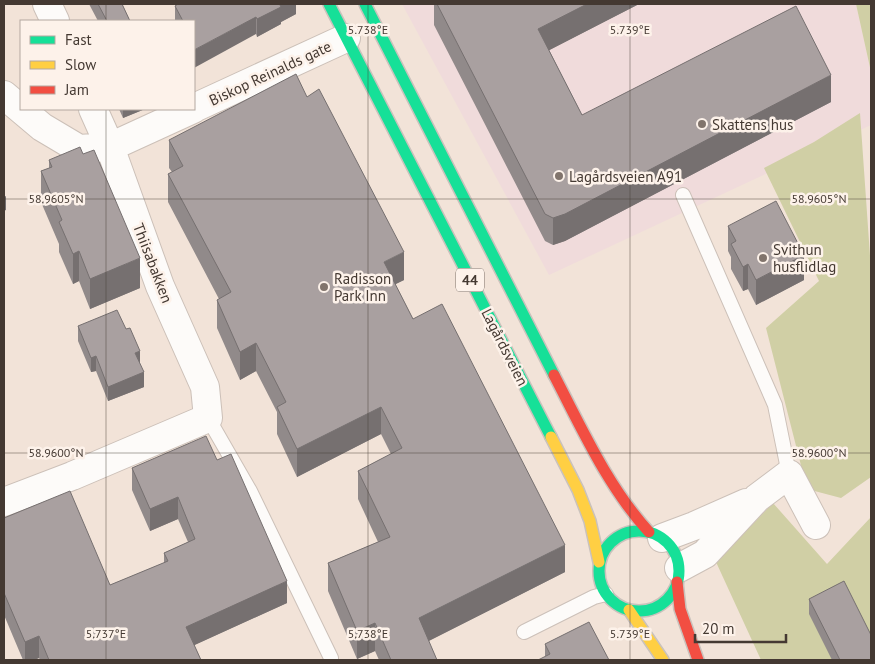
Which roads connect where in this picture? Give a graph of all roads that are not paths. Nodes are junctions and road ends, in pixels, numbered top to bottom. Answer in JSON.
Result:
{"nodes":[{"id":1,"x":47,"y":4,"type":"edge"},
{"id":2,"x":329,"y":4,"type":"edge"},
{"id":3,"x":364,"y":4,"type":"edge"},
{"id":4,"x":55,"y":20,"type":"edge"},
{"id":5,"x":346,"y":38,"type":"junction"},
{"id":6,"x":4,"y":95,"type":"edge"},
{"id":7,"x":195,"y":107,"type":"edge"},
{"id":8,"x":20,"y":109,"type":"edge"},
{"id":9,"x":21,"y":110,"type":"edge"},
{"id":10,"x":93,"y":110,"type":"edge"},
{"id":11,"x":189,"y":110,"type":"edge"},
{"id":12,"x":110,"y":147,"type":"junction"},
{"id":13,"x":683,"y":195,"type":"dead end"},
{"id":14,"x":208,"y":418,"type":"junction"},
{"id":15,"x":789,"y":474,"type":"junction"},
{"id":16,"x":757,"y":498,"type":"junction"},
{"id":17,"x":4,"y":502,"type":"edge"},
{"id":18,"x":816,"y":525,"type":"dead end"},
{"id":19,"x":655,"y":535,"type":"junction"},
{"id":20,"x":599,"y":562,"type":"junction"},
{"id":21,"x":678,"y":575,"type":"junction"},
{"id":22,"x":606,"y":594,"type":"junction"},
{"id":23,"x":628,"y":610,"type":"junction"},
{"id":24,"x":524,"y":632,"type":"dead end"},
{"id":25,"x":331,"y":658,"type":"dead end"},
{"id":26,"x":663,"y":660,"type":"edge"},
{"id":27,"x":698,"y":660,"type":"edge"}],
"edges":[{"from":1,"to":4,"type":"street"},
{"from":2,"to":5,"type":"main road","name":"Lagårdsveien","number":"44"},
{"from":3,"to":19,"type":"main road","name":"Lagårdsveien","number":"44"},
{"from":5,"to":7,"type":"street","name":"Biskop Reinalds gate"},
{"from":5,"to":20,"type":"main road","name":"Lagårdsveien","number":"44"},
{"from":6,"to":8,"type":"street"},
{"from":9,"to":12,"type":"street"},
{"from":10,"to":12,"type":"street","name":"Thiisabakken"},
{"from":11,"to":12,"type":"street","name":"Biskop Reinalds gate"},
{"from":12,"to":14,"type":"street","name":"Thiisabakken"},
{"from":13,"to":15,"type":"lane"},
{"from":14,"to":17,"type":"street"},
{"from":14,"to":25,"type":"lane","name":"Thiisabakken"},
{"from":15,"to":16,"type":"street"},
{"from":15,"to":18,"type":"street"},
{"from":16,"to":19,"type":"street"},
{"from":16,"to":21,"type":"street"},
{"from":19,"to":20,"type":"main road"},
{"from":19,"to":21,"type":"main road","number":"44"},
{"from":20,"to":22,"type":"main road","number":"44"},
{"from":21,"to":23,"type":"main road"},
{"from":21,"to":27,"type":"main road","number":"44"},
{"from":22,"to":23,"type":"main road"},
{"from":22,"to":24,"type":"lane"},
{"from":23,"to":26,"type":"main road"}]}
